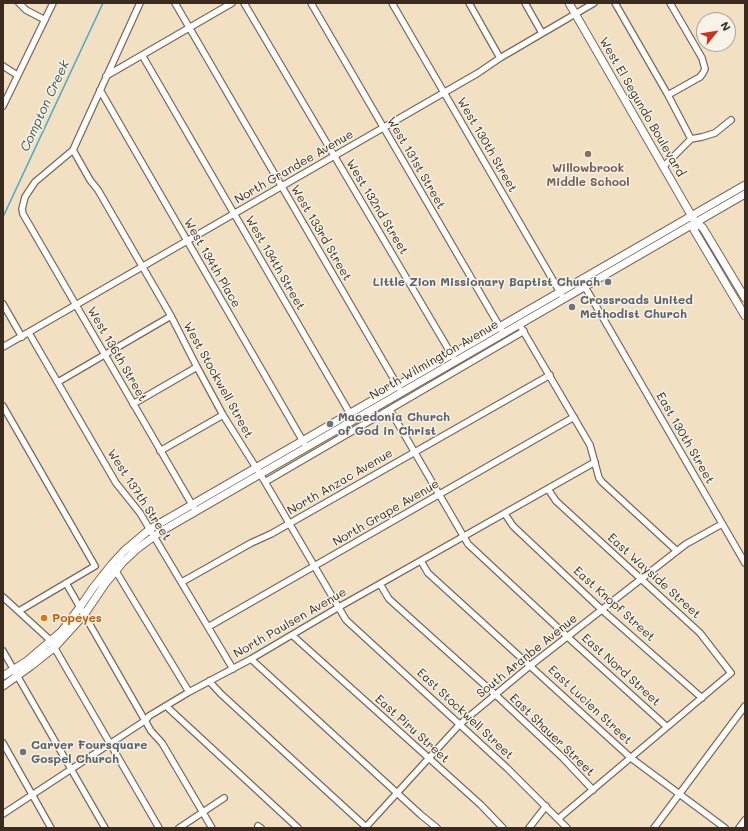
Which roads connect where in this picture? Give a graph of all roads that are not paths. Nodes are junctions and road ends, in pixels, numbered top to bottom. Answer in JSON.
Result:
{"nodes":[{"id":1,"x":19,"y":3,"type":"edge"},
{"id":2,"x":53,"y":3,"type":"edge"},
{"id":3,"x":140,"y":3,"type":"edge"},
{"id":4,"x":175,"y":3,"type":"edge"},
{"id":5,"x":232,"y":3,"type":"edge"},
{"id":6,"x":244,"y":3,"type":"edge"},
{"id":7,"x":311,"y":3,"type":"edge"},
{"id":8,"x":392,"y":3,"type":"edge"},
{"id":9,"x":469,"y":3,"type":"edge"},
{"id":10,"x":525,"y":3,"type":"edge"},
{"id":11,"x":569,"y":3,"type":"edge"},
{"id":12,"x":594,"y":3,"type":"edge"},
{"id":13,"x":615,"y":3,"type":"edge"},
{"id":14,"x":670,"y":3,"type":"edge"},
{"id":15,"x":575,"y":14,"type":"junction"},
{"id":16,"x":45,"y":20,"type":"junction"},
{"id":17,"x":189,"y":28,"type":"junction"},
{"id":18,"x":542,"y":33,"type":"junction"},
{"id":19,"x":142,"y":55,"type":"junction"},
{"id":20,"x":500,"y":58,"type":"junction"},
{"id":21,"x":3,"y":66,"type":"edge"},
{"id":22,"x":17,"y":74,"type":"junction"},
{"id":23,"x":105,"y":77,"type":"junction"},
{"id":24,"x":100,"y":90,"type":"junction"},
{"id":25,"x":444,"y":92,"type":"junction"},
{"id":26,"x":668,"y":95,"type":"junction"},
{"id":27,"x":3,"y":106,"type":"edge"},
{"id":28,"x":731,"y":120,"type":"dead end"},
{"id":29,"x":383,"y":127,"type":"junction"},
{"id":30,"x":691,"y":139,"type":"junction"},
{"id":31,"x":73,"y":150,"type":"junction"},
{"id":32,"x":334,"y":156,"type":"junction"},
{"id":33,"x":664,"y":166,"type":"junction"},
{"id":34,"x":745,"y":185,"type":"edge"},
{"id":35,"x":281,"y":186,"type":"junction"},
{"id":36,"x":745,"y":194,"type":"edge"},
{"id":37,"x":235,"y":214,"type":"junction"},
{"id":38,"x":693,"y":219,"type":"junction"},
{"id":39,"x":187,"y":241,"type":"junction"},
{"id":40,"x":143,"y":267,"type":"junction"},
{"id":41,"x":583,"y":283,"type":"junction"},
{"id":42,"x":562,"y":295,"type":"junction"},
{"id":43,"x":745,"y":298,"type":"edge"},
{"id":44,"x":3,"y":304,"type":"edge"},
{"id":45,"x":76,"y":305,"type":"junction"},
{"id":46,"x":171,"y":316,"type":"junction"},
{"id":47,"x":745,"y":316,"type":"edge"},
{"id":48,"x":517,"y":320,"type":"junction"},
{"id":49,"x":501,"y":330,"type":"junction"},
{"id":50,"x":524,"y":331,"type":"junction"},
{"id":51,"x":29,"y":333,"type":"junction"},
{"id":52,"x":22,"y":337,"type":"junction"},
{"id":53,"x":3,"y":347,"type":"edge"},
{"id":54,"x":105,"y":354,"type":"junction"},
{"id":55,"x":453,"y":357,"type":"junction"},
{"id":56,"x":196,"y":367,"type":"junction"},
{"id":57,"x":550,"y":375,"type":"junction"},
{"id":58,"x":58,"y":382,"type":"junction"},
{"id":59,"x":399,"y":388,"type":"junction"},
{"id":60,"x":133,"y":404,"type":"junction"},
{"id":61,"x":3,"y":406,"type":"edge"},
{"id":62,"x":390,"y":410,"type":"junction"},
{"id":63,"x":223,"y":415,"type":"junction"},
{"id":64,"x":352,"y":416,"type":"junction"},
{"id":65,"x":574,"y":417,"type":"junction"},
{"id":66,"x":304,"y":444,"type":"junction"},
{"id":67,"x":160,"y":451,"type":"junction"},
{"id":68,"x":414,"y":452,"type":"junction"},
{"id":69,"x":595,"y":462,"type":"junction"},
{"id":70,"x":257,"y":471,"type":"junction"},
{"id":71,"x":265,"y":482,"type":"junction"},
{"id":72,"x":548,"y":489,"type":"junction"},
{"id":73,"x":439,"y":495,"type":"junction"},
{"id":74,"x":193,"y":507,"type":"junction"},
{"id":75,"x":505,"y":514,"type":"junction"},
{"id":76,"x":289,"y":524,"type":"junction"},
{"id":77,"x":722,"y":524,"type":"junction"},
{"id":78,"x":152,"y":533,"type":"junction"},
{"id":79,"x":464,"y":537,"type":"junction"},
{"id":80,"x":677,"y":551,"type":"junction"},
{"id":81,"x":421,"y":561,"type":"junction"},
{"id":82,"x":745,"y":564,"type":"edge"},
{"id":83,"x":114,"y":567,"type":"junction"},
{"id":84,"x":314,"y":567,"type":"junction"},
{"id":85,"x":642,"y":580,"type":"junction"},
{"id":86,"x":182,"y":582,"type":"junction"},
{"id":87,"x":66,"y":583,"type":"junction"},
{"id":88,"x":380,"y":584,"type":"junction"},
{"id":89,"x":3,"y":597,"type":"edge"},
{"id":90,"x":80,"y":607,"type":"junction"},
{"id":91,"x":339,"y":607,"type":"junction"},
{"id":92,"x":602,"y":610,"type":"junction"},
{"id":93,"x":19,"y":611,"type":"junction"},
{"id":94,"x":84,"y":615,"type":"junction"},
{"id":95,"x":346,"y":620,"type":"joint"},
{"id":96,"x":208,"y":627,"type":"junction"},
{"id":97,"x":292,"y":635,"type":"junction"},
{"id":98,"x":568,"y":637,"type":"junction"},
{"id":99,"x":53,"y":644,"type":"junction"},
{"id":100,"x":3,"y":651,"type":"edge"},
{"id":101,"x":251,"y":659,"type":"junction"},
{"id":102,"x":531,"y":665,"type":"junction"},
{"id":103,"x":14,"y":669,"type":"junction"},
{"id":104,"x":233,"y":669,"type":"junction"},
{"id":105,"x":3,"y":676,"type":"edge"},
{"id":106,"x":18,"y":676,"type":"junction"},
{"id":107,"x":209,"y":681,"type":"junction"},
{"id":108,"x":3,"y":686,"type":"edge"},
{"id":109,"x":189,"y":692,"type":"junction"},
{"id":110,"x":496,"y":694,"type":"junction"},
{"id":111,"x":702,"y":698,"type":"junction"},
{"id":112,"x":166,"y":706,"type":"junction"},
{"id":113,"x":745,"y":706,"type":"edge"},
{"id":114,"x":146,"y":720,"type":"junction"},
{"id":115,"x":460,"y":724,"type":"junction"},
{"id":116,"x":667,"y":726,"type":"junction"},
{"id":117,"x":3,"y":743,"type":"edge"},
{"id":118,"x":110,"y":744,"type":"junction"},
{"id":119,"x":428,"y":758,"type":"junction"},
{"id":120,"x":631,"y":758,"type":"junction"},
{"id":121,"x":71,"y":769,"type":"junction"},
{"id":122,"x":593,"y":790,"type":"junction"},
{"id":123,"x":397,"y":793,"type":"junction"},
{"id":124,"x":32,"y":795,"type":"junction"},
{"id":125,"x":679,"y":795,"type":"junction"},
{"id":126,"x":224,"y":798,"type":"dead end"},
{"id":127,"x":546,"y":806,"type":"junction"},
{"id":128,"x":203,"y":812,"type":"junction"},
{"id":129,"x":3,"y":814,"type":"edge"},
{"id":130,"x":558,"y":819,"type":"junction"},
{"id":131,"x":745,"y":820,"type":"edge"},
{"id":132,"x":51,"y":828,"type":"edge"},
{"id":133,"x":104,"y":828,"type":"edge"},
{"id":134,"x":159,"y":828,"type":"edge"},
{"id":135,"x":179,"y":828,"type":"edge"},
{"id":136,"x":212,"y":828,"type":"edge"},
{"id":137,"x":298,"y":828,"type":"edge"},
{"id":138,"x":366,"y":828,"type":"edge"},
{"id":139,"x":437,"y":828,"type":"edge"},
{"id":140,"x":503,"y":828,"type":"edge"},
{"id":141,"x":529,"y":828,"type":"edge"},
{"id":142,"x":567,"y":828,"type":"edge"},
{"id":143,"x":654,"y":828,"type":"edge"},
{"id":144,"x":725,"y":828,"type":"edge"},
{"id":145,"x":739,"y":828,"type":"edge"}],
"edges":[{"from":1,"to":16,"type":"street"},
{"from":2,"to":16,"type":"street"},
{"from":3,"to":23,"type":"street"},
{"from":4,"to":17,"type":"street","name":"West 133rd Street"},
{"from":5,"to":17,"type":"street"},
{"from":6,"to":32,"type":"street","name":"West 132nd Street"},
{"from":7,"to":29,"type":"street","name":"West 131st Street"},
{"from":8,"to":25,"type":"street","name":"West 130th Street"},
{"from":9,"to":20,"type":"street"},
{"from":10,"to":18,"type":"street"},
{"from":11,"to":15,"type":"main road","name":"West El Segundo Boulevard"},
{"from":12,"to":15,"type":"street","name":"North Grandee Avenue"},
{"from":13,"to":26,"type":"street"},
{"from":14,"to":26,"type":"street"},
{"from":15,"to":18,"type":"street","name":"North Grandee Avenue"},
{"from":15,"to":33,"type":"main road","name":"West El Segundo Boulevard"},
{"from":16,"to":22,"type":"street"},
{"from":17,"to":19,"type":"street"},
{"from":17,"to":35,"type":"street","name":"West 133rd Street"},
{"from":18,"to":20,"type":"street","name":"North Grandee Avenue"},
{"from":19,"to":23,"type":"street"},
{"from":19,"to":37,"type":"street","name":"West 134th Street"},
{"from":20,"to":25,"type":"street","name":"North Grandee Avenue"},
{"from":21,"to":22,"type":"street"},
{"from":22,"to":27,"type":"street"},
{"from":23,"to":24,"type":"street"},
{"from":24,"to":31,"type":"street"},
{"from":24,"to":39,"type":"street","name":"West 134th Place"},
{"from":25,"to":29,"type":"street","name":"North Grandee Avenue"},
{"from":25,"to":42,"type":"street","name":"West 130th Street"},
{"from":26,"to":30,"type":"street"},
{"from":28,"to":30,"type":"street"},
{"from":29,"to":32,"type":"street","name":"North Grandee Avenue"},
{"from":29,"to":49,"type":"street","name":"West 131st Street"},
{"from":30,"to":33,"type":"street"},
{"from":31,"to":40,"type":"street","name":"West Stockwell Street"},
{"from":31,"to":45,"type":"street","name":"West 136th Street"},
{"from":32,"to":35,"type":"street","name":"North Grandee Avenue"},
{"from":32,"to":55,"type":"street","name":"West 132nd Street"},
{"from":33,"to":38,"type":"main road","name":"West El Segundo Boulevard"},
{"from":34,"to":38,"type":"main road"},
{"from":35,"to":37,"type":"street","name":"North Grandee Avenue"},
{"from":35,"to":59,"type":"street","name":"West 133rd Street"},
{"from":36,"to":38,"type":"main road","name":"North Wilmington Avenue"},
{"from":37,"to":39,"type":"street","name":"North Grandee Avenue"},
{"from":37,"to":64,"type":"street","name":"West 134th Street"},
{"from":38,"to":41,"type":"main road","name":"North Wilmington Avenue"},
{"from":38,"to":43,"type":"main road"},
{"from":38,"to":47,"type":"main road"},
{"from":39,"to":40,"type":"street","name":"North Grandee Avenue"},
{"from":39,"to":66,"type":"street","name":"West 134th Place"},
{"from":40,"to":45,"type":"street","name":"North Grandee Avenue"},
{"from":40,"to":46,"type":"street","name":"West Stockwell Street"},
{"from":41,"to":42,"type":"main road","name":"North Wilmington Avenue"},
{"from":41,"to":77,"type":"street","name":"East 130th Street"},
{"from":42,"to":48,"type":"main road","name":"North Wilmington Avenue"},
{"from":44,"to":52,"type":"street"},
{"from":45,"to":51,"type":"street","name":"North Grandee Avenue"},
{"from":45,"to":54,"type":"street","name":"West 136th Street"},
{"from":46,"to":54,"type":"street"},
{"from":46,"to":56,"type":"street","name":"West Stockwell Street"},
{"from":48,"to":49,"type":"main road","name":"North Wilmington Avenue"},
{"from":48,"to":50,"type":"street"},
{"from":49,"to":55,"type":"main road","name":"North Wilmington Avenue"},
{"from":50,"to":57,"type":"street"},
{"from":50,"to":62,"type":"street"},
{"from":51,"to":52,"type":"street","name":"North Grandee Avenue"},
{"from":51,"to":58,"type":"street","name":"West 137th Street"},
{"from":52,"to":53,"type":"street","name":"North Grandee Avenue"},
{"from":54,"to":58,"type":"street"},
{"from":54,"to":60,"type":"street","name":"West 136th Street"},
{"from":55,"to":59,"type":"main road","name":"North Wilmington Avenue"},
{"from":56,"to":60,"type":"street"},
{"from":56,"to":63,"type":"street","name":"West Stockwell Street"},
{"from":57,"to":65,"type":"street"},
{"from":57,"to":68,"type":"street","name":"North Anzac Avenue"},
{"from":58,"to":78,"type":"street","name":"West 137th Street"},
{"from":59,"to":64,"type":"main road","name":"North Wilmington Avenue"},
{"from":60,"to":67,"type":"street","name":"West 136th Street"},
{"from":61,"to":87,"type":"street"},
{"from":62,"to":68,"type":"street","name":"East Nord Street"},
{"from":62,"to":71,"type":"street"},
{"from":63,"to":67,"type":"street"},
{"from":63,"to":70,"type":"street","name":"West Stockwell Street"},
{"from":64,"to":66,"type":"main road","name":"North Wilmington Avenue"},
{"from":65,"to":69,"type":"street"},
{"from":65,"to":73,"type":"street","name":"North Grape Avenue"},
{"from":66,"to":70,"type":"main road","name":"North Wilmington Avenue"},
{"from":67,"to":74,"type":"street","name":"West 136th Street"},
{"from":68,"to":73,"type":"street","name":"East Nord Street"},
{"from":68,"to":76,"type":"street","name":"North Anzac Avenue"},
{"from":69,"to":72,"type":"street","name":"North Paulsen Avenue"},
{"from":69,"to":80,"type":"street"},
{"from":70,"to":71,"type":"street","name":"West Stockwell Street"},
{"from":70,"to":74,"type":"main road","name":"North Wilmington Avenue"},
{"from":71,"to":76,"type":"street","name":"West Stockwell Street"},
{"from":72,"to":75,"type":"street","name":"North Paulsen Avenue"},
{"from":72,"to":85,"type":"street","name":"East Wayside Street"},
{"from":73,"to":79,"type":"street","name":"East Nord Street"},
{"from":73,"to":84,"type":"street","name":"North Grape Avenue"},
{"from":74,"to":78,"type":"main road","name":"North Wilmington Avenue"},
{"from":75,"to":79,"type":"street","name":"North Paulsen Avenue"},
{"from":75,"to":92,"type":"street","name":"East Knopf Street"},
{"from":76,"to":84,"type":"street","name":"West Stockwell Street"},
{"from":76,"to":86,"type":"street","name":"North Anzac Avenue"},
{"from":77,"to":80,"type":"street","name":"South Aranbe Avenue"},
{"from":77,"to":82,"type":"street","name":"East 130th Street"},
{"from":78,"to":83,"type":"main road","name":"North Wilmington Avenue"},
{"from":78,"to":86,"type":"street","name":"West 137th Street"},
{"from":79,"to":81,"type":"street","name":"North Paulsen Avenue"},
{"from":79,"to":98,"type":"street","name":"East Nord Street"},
{"from":80,"to":85,"type":"street","name":"South Aranbe Avenue"},
{"from":81,"to":88,"type":"street","name":"North Paulsen Avenue"},
{"from":81,"to":102,"type":"street","name":"East Lucien Street"},
{"from":83,"to":90,"type":"main road","name":"North Wilmington Avenue"},
{"from":83,"to":94,"type":"main road","name":"North Wilmington Avenue"},
{"from":83,"to":109,"type":"street"},
{"from":84,"to":91,"type":"street","name":"West Stockwell Street"},
{"from":84,"to":96,"type":"street","name":"North Grape Avenue"},
{"from":85,"to":92,"type":"street","name":"South Aranbe Avenue"},
{"from":85,"to":111,"type":"street","name":"East Wayside Street"},
{"from":86,"to":96,"type":"street","name":"West 137th Street"},
{"from":87,"to":90,"type":"street"},
{"from":87,"to":93,"type":"street"},
{"from":88,"to":91,"type":"street","name":"North Paulsen Avenue"},
{"from":88,"to":110,"type":"street","name":"East Shauer Street"},
{"from":89,"to":93,"type":"street"},
{"from":90,"to":94,"type":"street"},
{"from":90,"to":99,"type":"main road","name":"North Wilmington Avenue"},
{"from":91,"to":95,"type":"street","name":"West Stockwell Street"},
{"from":91,"to":97,"type":"street","name":"North Paulsen Avenue"},
{"from":92,"to":98,"type":"street","name":"South Aranbe Avenue"},
{"from":92,"to":111,"type":"street","name":"East Knopf Street"},
{"from":93,"to":99,"type":"street"},
{"from":94,"to":99,"type":"main road","name":"North Wilmington Avenue"},
{"from":94,"to":114,"type":"street"},
{"from":95,"to":115,"type":"street","name":"East Stockwell Street"},
{"from":96,"to":104,"type":"street","name":"West 137th Street"},
{"from":97,"to":101,"type":"street","name":"North Paulsen Avenue"},
{"from":97,"to":119,"type":"street","name":"East Piru Street"},
{"from":98,"to":102,"type":"street","name":"South Aranbe Avenue"},
{"from":98,"to":116,"type":"street","name":"East Nord Street"},
{"from":99,"to":103,"type":"main road","name":"North Wilmington Avenue"},
{"from":99,"to":106,"type":"main road","name":"North Wilmington Avenue"},
{"from":99,"to":118,"type":"street"},
{"from":100,"to":103,"type":"street"},
{"from":101,"to":104,"type":"street","name":"North Paulsen Avenue"},
{"from":101,"to":123,"type":"street"},
{"from":102,"to":110,"type":"street","name":"South Aranbe Avenue"},
{"from":102,"to":120,"type":"street","name":"East Lucien Street"},
{"from":103,"to":105,"type":"main road","name":"North Wilmington Avenue"},
{"from":103,"to":106,"type":"street"},
{"from":104,"to":107,"type":"street","name":"North Paulsen Avenue"},
{"from":106,"to":108,"type":"main road","name":"North Wilmington Avenue"},
{"from":106,"to":121,"type":"street"},
{"from":107,"to":109,"type":"street","name":"North Paulsen Avenue"},
{"from":107,"to":138,"type":"street"},
{"from":109,"to":112,"type":"street","name":"North Paulsen Avenue"},
{"from":110,"to":115,"type":"street","name":"South Aranbe Avenue"},
{"from":110,"to":122,"type":"street","name":"East Shauer Street"},
{"from":111,"to":116,"type":"street"},
{"from":112,"to":114,"type":"street","name":"North Paulsen Avenue"},
{"from":112,"to":137,"type":"street"},
{"from":113,"to":125,"type":"street"},
{"from":114,"to":118,"type":"street","name":"North Paulsen Avenue"},
{"from":114,"to":128,"type":"street"},
{"from":115,"to":119,"type":"street","name":"South Aranbe Avenue"},
{"from":115,"to":127,"type":"street","name":"East Stockwell Street"},
{"from":116,"to":120,"type":"street"},
{"from":117,"to":124,"type":"street"},
{"from":118,"to":121,"type":"street","name":"North Paulsen Avenue"},
{"from":118,"to":134,"type":"street"},
{"from":119,"to":123,"type":"street","name":"South Aranbe Avenue"},
{"from":119,"to":140,"type":"street","name":"East Piru Street"},
{"from":120,"to":122,"type":"street"},
{"from":120,"to":125,"type":"street","name":"East Lucien Street"},
{"from":121,"to":124,"type":"street","name":"North Paulsen Avenue"},
{"from":121,"to":133,"type":"street"},
{"from":122,"to":130,"type":"street"},
{"from":123,"to":138,"type":"street","name":"South Aranbe Avenue"},
{"from":123,"to":139,"type":"street"},
{"from":124,"to":129,"type":"street","name":"North Paulsen Avenue"},
{"from":124,"to":132,"type":"street"},
{"from":125,"to":143,"type":"street"},
{"from":125,"to":144,"type":"street","name":"East Lucien Street"},
{"from":126,"to":128,"type":"street"},
{"from":127,"to":130,"type":"street","name":"East Stockwell Street"},
{"from":127,"to":141,"type":"street"},
{"from":128,"to":135,"type":"street"},
{"from":128,"to":136,"type":"street"},
{"from":130,"to":142,"type":"street","name":"East Stockwell Street"},
{"from":131,"to":145,"type":"street"}]}
